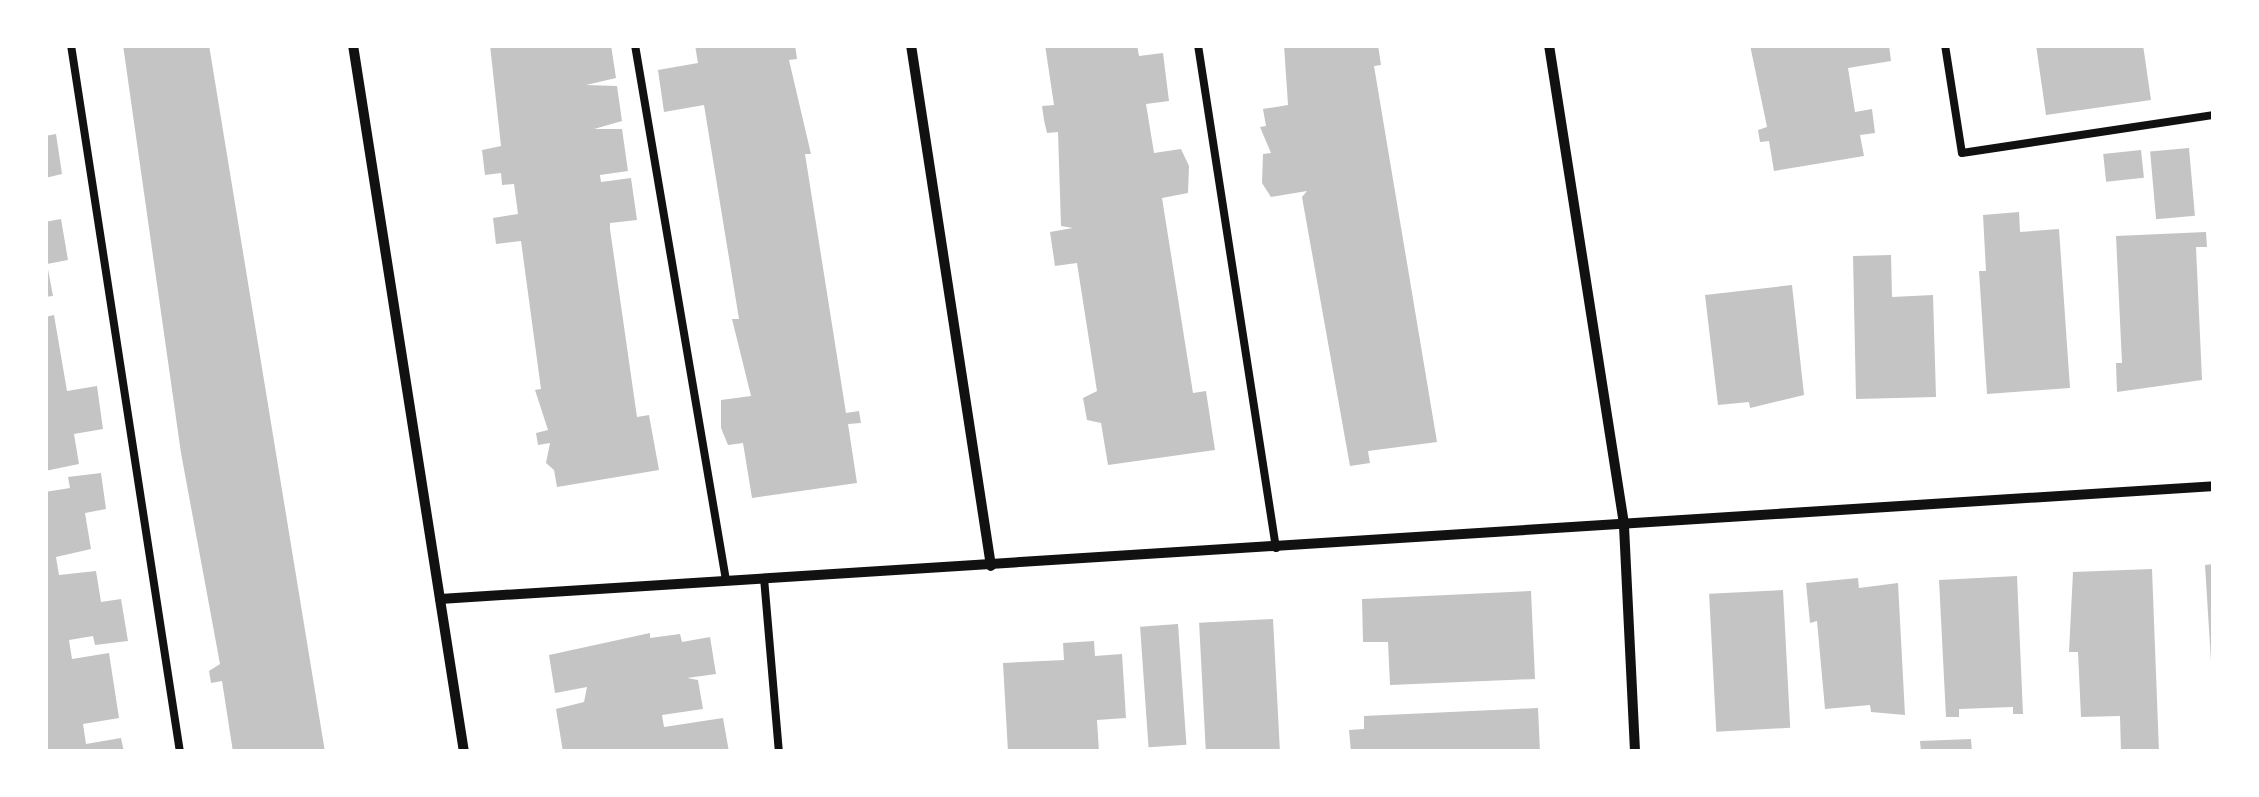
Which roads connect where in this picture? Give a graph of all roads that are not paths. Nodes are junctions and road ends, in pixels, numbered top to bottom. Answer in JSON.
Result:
{"nodes":[{"id":1,"x":71,"y":45,"type":"edge"},
{"id":2,"x":353,"y":45,"type":"edge"},
{"id":3,"x":635,"y":45,"type":"edge"},
{"id":4,"x":912,"y":45,"type":"edge"},
{"id":5,"x":1198,"y":45,"type":"edge"},
{"id":6,"x":1549,"y":45,"type":"edge"},
{"id":7,"x":1944,"y":45,"type":"edge"},
{"id":8,"x":2214,"y":115,"type":"edge"},
{"id":9,"x":2214,"y":486,"type":"edge"},
{"id":10,"x":1624,"y":526,"type":"junction"},
{"id":11,"x":1276,"y":548,"type":"junction"},
{"id":12,"x":991,"y":566,"type":"junction"},
{"id":13,"x":764,"y":578,"type":"junction"},
{"id":14,"x":726,"y":580,"type":"junction"},
{"id":15,"x":440,"y":599,"type":"junction"},
{"id":16,"x":180,"y":752,"type":"edge"},
{"id":17,"x":464,"y":752,"type":"edge"},
{"id":18,"x":779,"y":752,"type":"edge"},
{"id":19,"x":1635,"y":752,"type":"edge"}],
"edges":[{"from":1,"to":16,"type":"lane"},
{"from":2,"to":15,"type":"street"},
{"from":3,"to":14,"type":"lane"},
{"from":4,"to":12,"type":"street"},
{"from":5,"to":11,"type":"lane"},
{"from":6,"to":10,"type":"street"},
{"from":7,"to":8,"type":"lane"},
{"from":9,"to":10,"type":"street"},
{"from":10,"to":11,"type":"street"},
{"from":10,"to":19,"type":"street"},
{"from":11,"to":12,"type":"street"},
{"from":12,"to":13,"type":"street"},
{"from":13,"to":14,"type":"street"},
{"from":13,"to":18,"type":"lane"},
{"from":14,"to":15,"type":"street"},
{"from":15,"to":17,"type":"street"}]}
